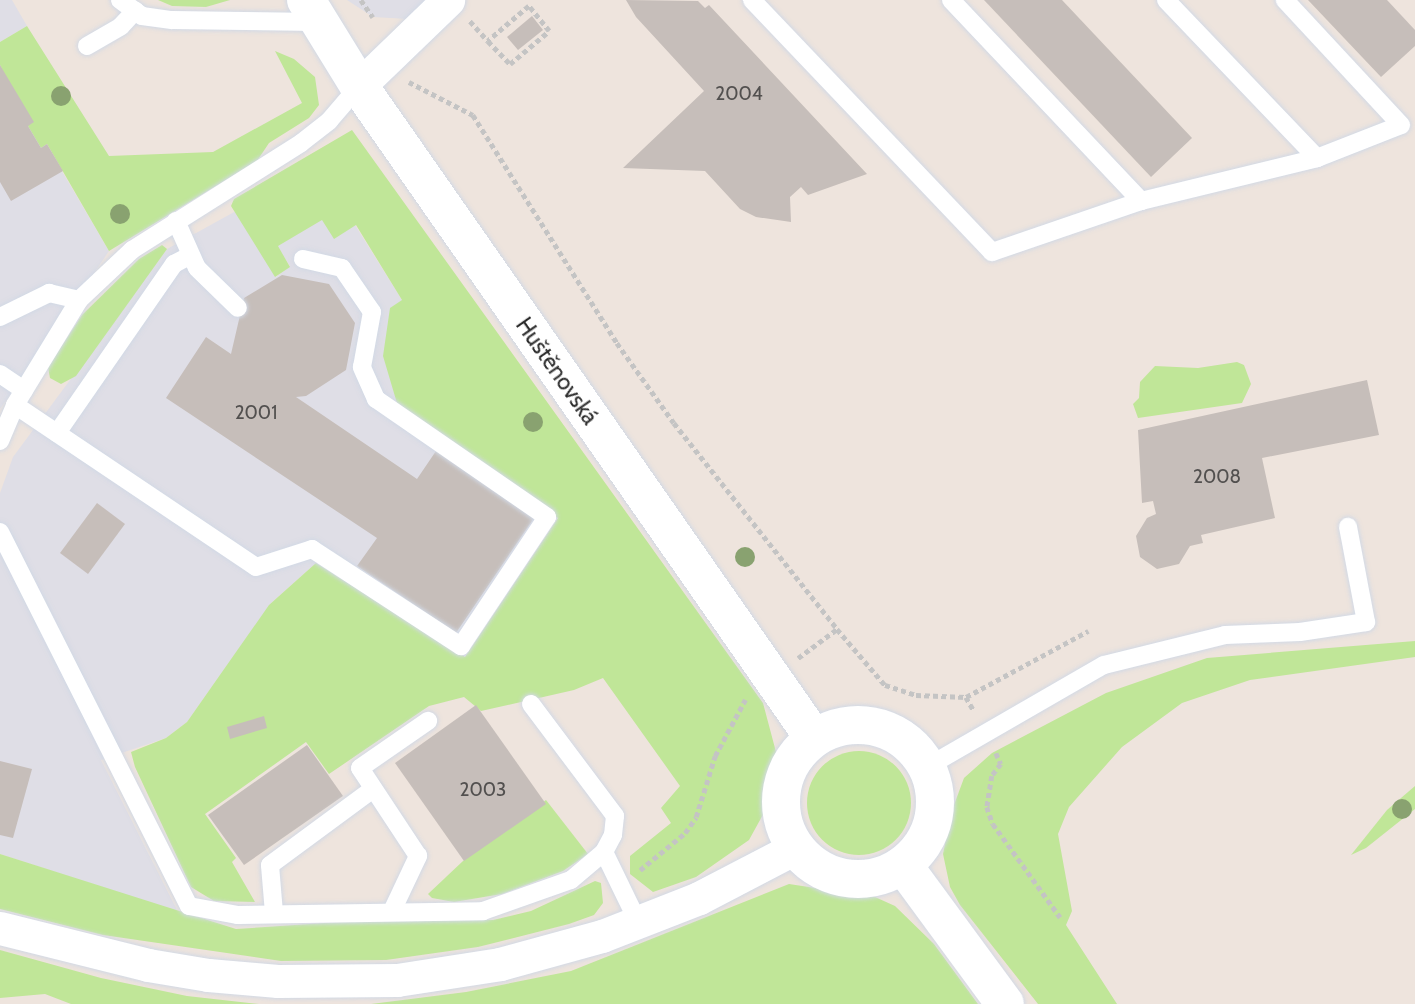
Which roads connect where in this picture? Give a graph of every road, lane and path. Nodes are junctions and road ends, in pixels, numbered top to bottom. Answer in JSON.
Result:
{"nodes":[{"id":1,"x":120,"y":0,"type":"edge"},
{"id":2,"x":361,"y":0,"type":"edge"},
{"id":3,"x":448,"y":0,"type":"edge"},
{"id":4,"x":752,"y":0,"type":"edge"},
{"id":5,"x":951,"y":0,"type":"edge"},
{"id":6,"x":1166,"y":0,"type":"edge"},
{"id":7,"x":1286,"y":0,"type":"edge"},
{"id":8,"x":135,"y":11,"type":"junction"},
{"id":9,"x":312,"y":11,"type":"edge"},
{"id":10,"x":373,"y":17,"type":"dead end"},
{"id":11,"x":488,"y":41,"type":"joint"},
{"id":12,"x":87,"y":46,"type":"dead end"},
{"id":13,"x":370,"y":75,"type":"junction"},
{"id":14,"x":1408,"y":122,"type":"edge"},
{"id":15,"x":1317,"y":158,"type":"junction"},
{"id":16,"x":1141,"y":201,"type":"junction"},
{"id":17,"x":176,"y":222,"type":"junction"},
{"id":18,"x":191,"y":255,"type":"junction"},
{"id":19,"x":303,"y":259,"type":"dead end"},
{"id":20,"x":79,"y":300,"type":"junction"},
{"id":21,"x":238,"y":308,"type":"dead end"},
{"id":22,"x":0,"y":317,"type":"edge"},
{"id":23,"x":0,"y":374,"type":"edge"},
{"id":24,"x":19,"y":398,"type":"junction"},
{"id":25,"x":57,"y":433,"type":"junction"},
{"id":26,"x":0,"y":441,"type":"edge"},
{"id":27,"x":1348,"y":527,"type":"dead end"},
{"id":28,"x":0,"y":532,"type":"edge"},
{"id":29,"x":837,"y":629,"type":"junction"},
{"id":30,"x":1088,"y":631,"type":"dead end"},
{"id":31,"x":771,"y":679,"type":"junction"},
{"id":32,"x":966,"y":697,"type":"junction"},
{"id":33,"x":531,"y":704,"type":"dead end"},
{"id":34,"x":428,"y":721,"type":"dead end"},
{"id":35,"x":985,"y":731,"type":"junction"},
{"id":36,"x":814,"y":738,"type":"junction"},
{"id":37,"x":927,"y":767,"type":"junction"},
{"id":38,"x":373,"y":789,"type":"junction"},
{"id":39,"x":795,"y":848,"type":"junction"},
{"id":40,"x":604,"y":852,"type":"junction"},
{"id":41,"x":903,"y":865,"type":"junction"},
{"id":42,"x":620,"y":886,"type":"junction"},
{"id":43,"x":393,"y":909,"type":"junction"},
{"id":44,"x":274,"y":913,"type":"junction"},
{"id":45,"x":1059,"y":917,"type":"dead end"},
{"id":46,"x":639,"y":923,"type":"junction"},
{"id":47,"x":0,"y":928,"type":"edge"},
{"id":48,"x":1005,"y":1004,"type":"edge"}],
"edges":[{"from":1,"to":8,"type":"lane"},
{"from":2,"to":10,"type":"path"},
{"from":3,"to":13,"type":"street"},
{"from":4,"to":16,"type":"lane"},
{"from":5,"to":16,"type":"lane"},
{"from":6,"to":15,"type":"lane"},
{"from":7,"to":14,"type":"lane"},
{"from":8,"to":9,"type":"lane"},
{"from":8,"to":12,"type":"lane"},
{"from":9,"to":13,"type":"street","name":"Huštěnovská"},
{"from":11,"to":11,"type":"path"},
{"from":13,"to":17,"type":"lane"},
{"from":13,"to":29,"type":"path"},
{"from":13,"to":31,"type":"street","name":"Huštěnovská"},
{"from":14,"to":15,"type":"lane"},
{"from":15,"to":16,"type":"lane"},
{"from":17,"to":18,"type":"lane"},
{"from":17,"to":20,"type":"lane"},
{"from":18,"to":21,"type":"lane"},
{"from":18,"to":25,"type":"lane"},
{"from":19,"to":25,"type":"lane"},
{"from":20,"to":22,"type":"lane"},
{"from":20,"to":24,"type":"lane"},
{"from":23,"to":24,"type":"lane"},
{"from":24,"to":25,"type":"lane"},
{"from":24,"to":26,"type":"lane"},
{"from":27,"to":35,"type":"lane"},
{"from":28,"to":44,"type":"lane"},
{"from":29,"to":31,"type":"path"},
{"from":29,"to":32,"type":"path"},
{"from":30,"to":32,"type":"path"},
{"from":31,"to":36,"type":"street","name":"Huštěnovská"},
{"from":31,"to":42,"type":"path"},
{"from":32,"to":35,"type":"path"},
{"from":33,"to":40,"type":"lane"},
{"from":34,"to":38,"type":"lane"},
{"from":35,"to":37,"type":"lane"},
{"from":35,"to":45,"type":"path"},
{"from":36,"to":37,"type":"street"},
{"from":36,"to":39,"type":"street"},
{"from":37,"to":41,"type":"street"},
{"from":38,"to":43,"type":"lane"},
{"from":38,"to":44,"type":"lane"},
{"from":39,"to":41,"type":"street"},
{"from":39,"to":46,"type":"street"},
{"from":40,"to":42,"type":"lane"},
{"from":40,"to":43,"type":"lane"},
{"from":41,"to":48,"type":"street"},
{"from":42,"to":46,"type":"lane"},
{"from":43,"to":44,"type":"lane"},
{"from":46,"to":47,"type":"street"}]}
